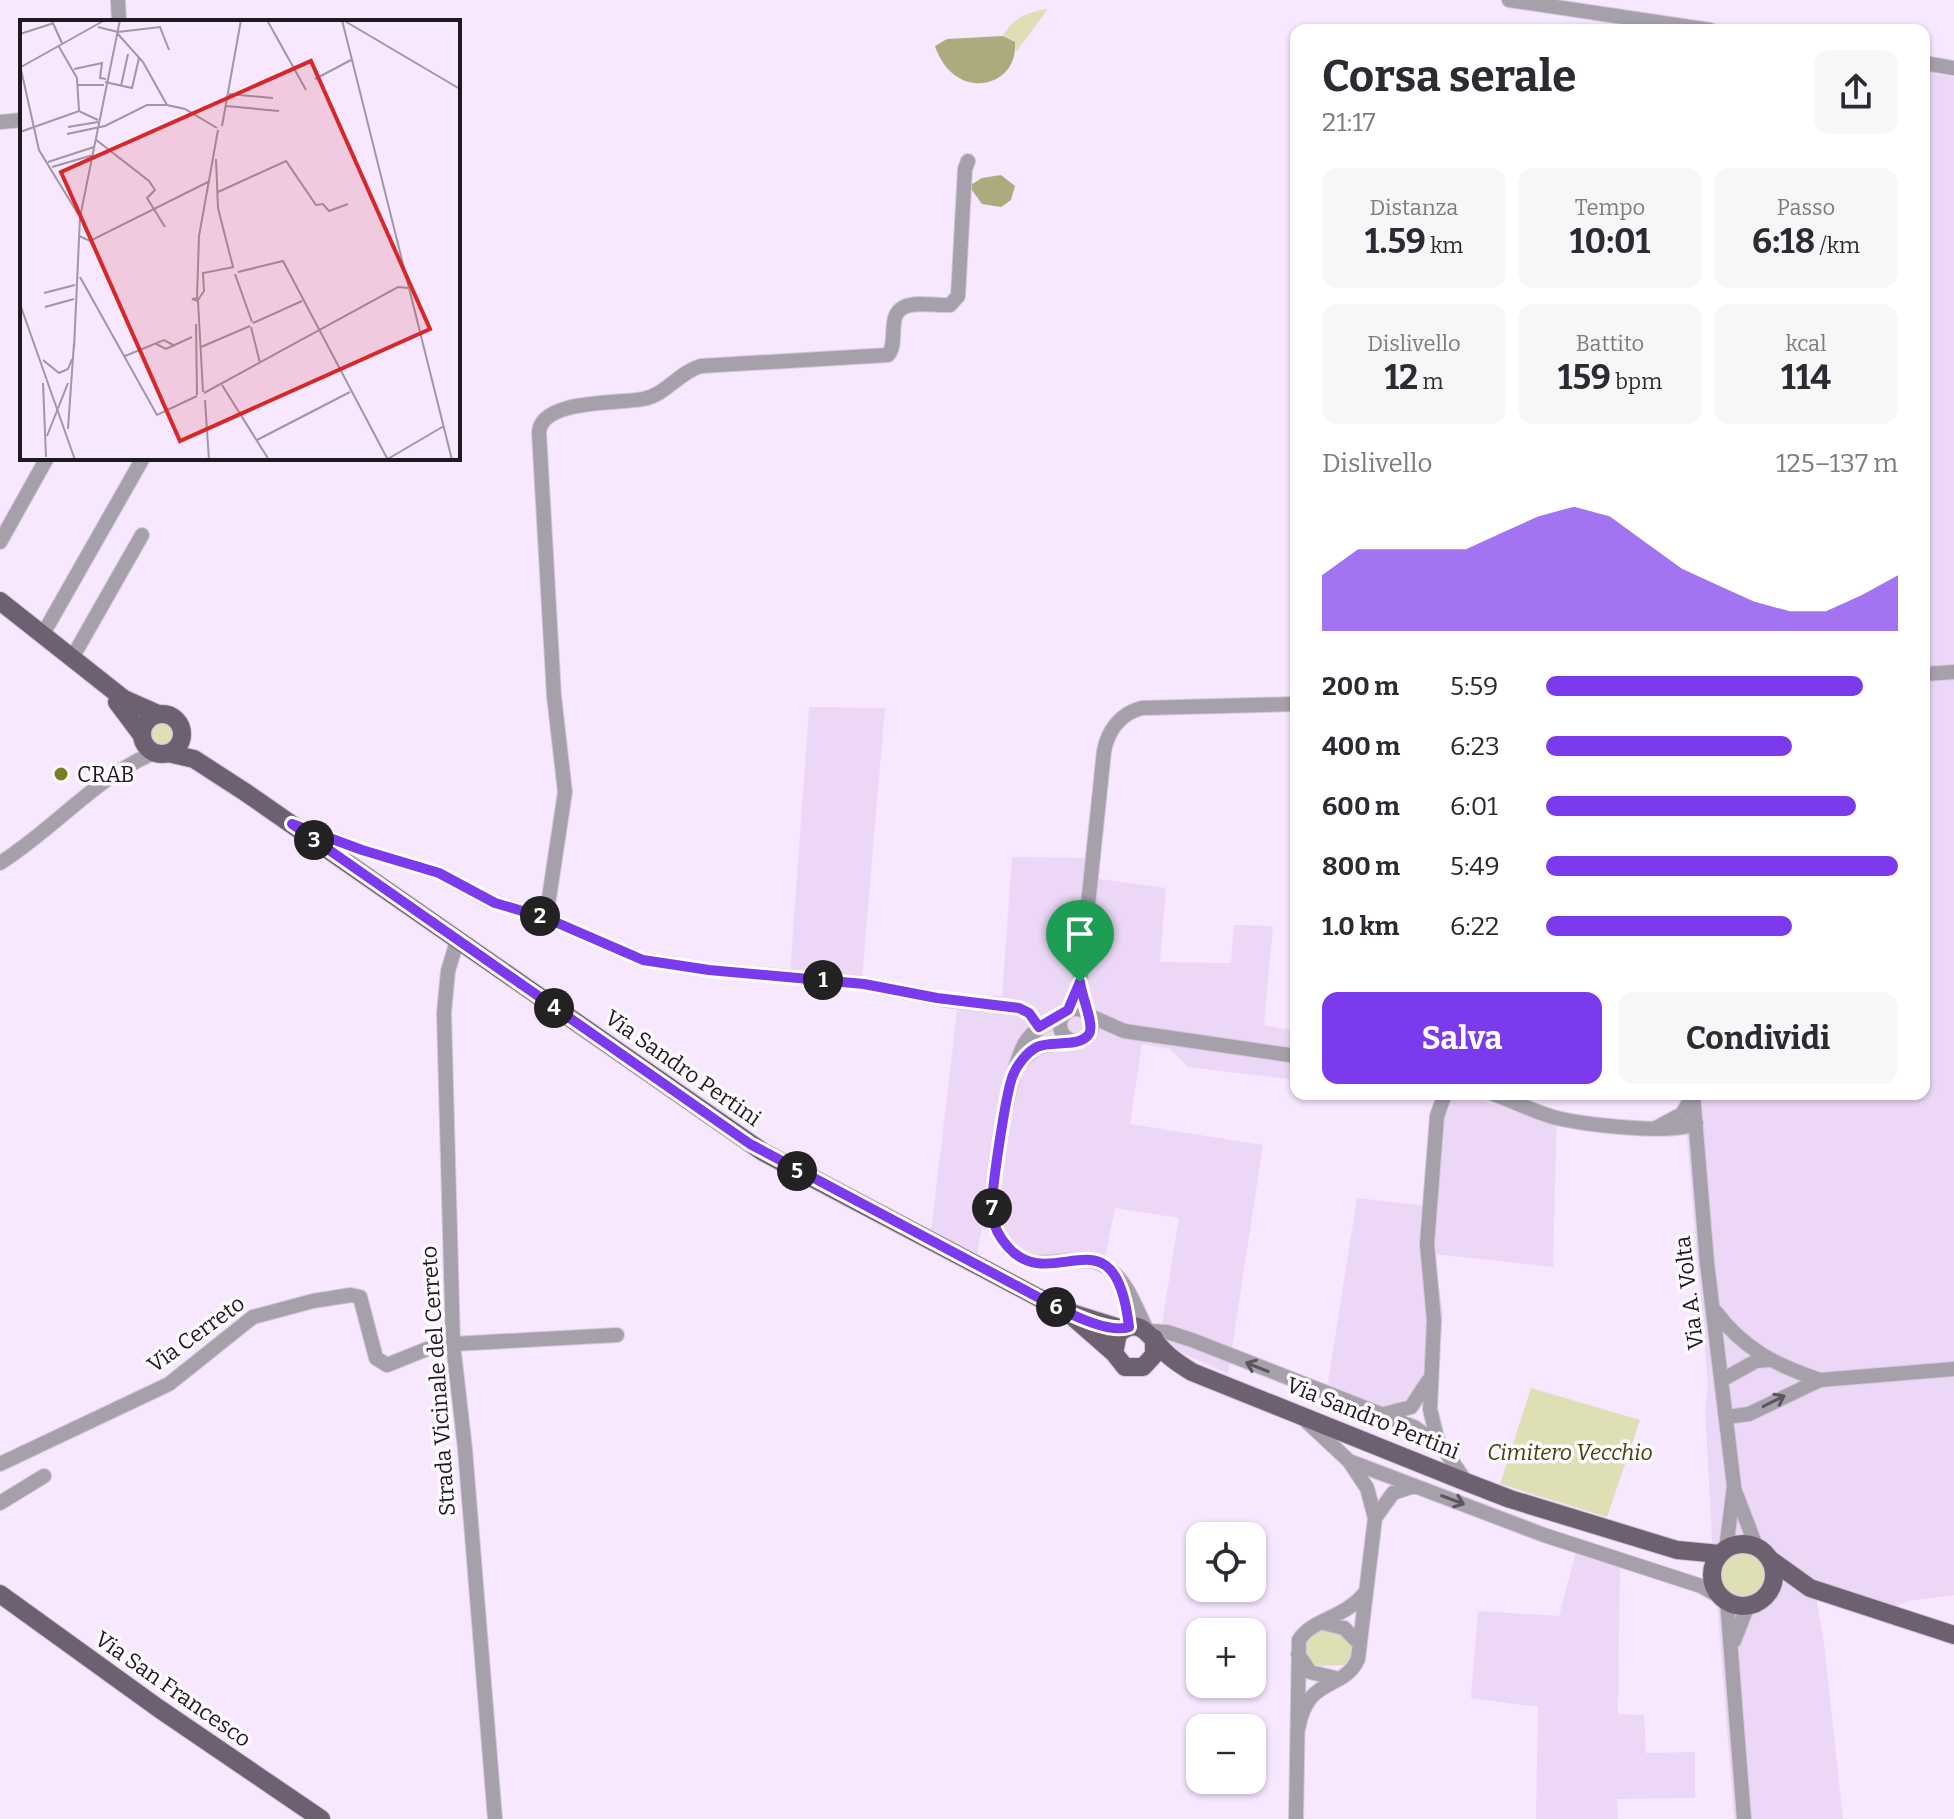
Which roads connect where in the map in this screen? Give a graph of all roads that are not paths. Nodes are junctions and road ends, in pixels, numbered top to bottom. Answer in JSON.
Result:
{"nodes":[{"id":1,"x":118,"y":0,"type":"edge"},
{"id":2,"x":1509,"y":0,"type":"edge"},
{"id":3,"x":1560,"y":7,"type":"junction"},
{"id":4,"x":119,"y":20,"type":"edge"},
{"id":5,"x":1642,"y":20,"type":"junction"},
{"id":6,"x":1597,"y":24,"type":"edge"},
{"id":7,"x":1634,"y":24,"type":"edge"},
{"id":8,"x":1669,"y":24,"type":"edge"},
{"id":9,"x":1930,"y":64,"type":"edge"},
{"id":10,"x":1954,"y":68,"type":"edge"},
{"id":11,"x":20,"y":120,"type":"edge"},
{"id":12,"x":0,"y":122,"type":"edge"},
{"id":13,"x":968,"y":161,"type":"dead end"},
{"id":14,"x":46,"y":460,"type":"edge"},
{"id":15,"x":142,"y":460,"type":"edge"},
{"id":16,"x":142,"y":535,"type":"dead end"},
{"id":17,"x":0,"y":542,"type":"edge"},
{"id":18,"x":0,"y":601,"type":"edge"},
{"id":19,"x":0,"y":613,"type":"edge"},
{"id":20,"x":43,"y":634,"type":"junction"},
{"id":21,"x":72,"y":658,"type":"junction"},
{"id":22,"x":1954,"y":672,"type":"edge"},
{"id":23,"x":1930,"y":674,"type":"edge"},
{"id":24,"x":1290,"y":704,"type":"edge"},
{"id":25,"x":158,"y":714,"type":"junction"},
{"id":26,"x":182,"y":735,"type":"junction"},
{"id":27,"x":151,"y":745,"type":"junction"},
{"id":28,"x":206,"y":767,"type":"junction"},
{"id":29,"x":292,"y":824,"type":"junction"},
{"id":30,"x":0,"y":863,"type":"edge"},
{"id":31,"x":546,"y":918,"type":"junction"},
{"id":32,"x":457,"y":941,"type":"junction"},
{"id":33,"x":1080,"y":982,"type":"junction"},
{"id":34,"x":1066,"y":1012,"type":"junction"},
{"id":35,"x":1087,"y":1014,"type":"junction"},
{"id":36,"x":1039,"y":1027,"type":"junction"},
{"id":37,"x":1124,"y":1031,"type":"junction"},
{"id":38,"x":1087,"y":1036,"type":"junction"},
{"id":39,"x":1072,"y":1041,"type":"junction"},
{"id":40,"x":1290,"y":1055,"type":"edge"},
{"id":41,"x":1012,"y":1076,"type":"junction"},
{"id":42,"x":1433,"y":1100,"type":"edge"},
{"id":43,"x":1443,"y":1100,"type":"edge"},
{"id":44,"x":1508,"y":1100,"type":"edge"},
{"id":45,"x":1691,"y":1100,"type":"edge"},
{"id":46,"x":1694,"y":1100,"type":"edge"},
{"id":47,"x":1437,"y":1116,"type":"junction"},
{"id":48,"x":1696,"y":1123,"type":"junction"},
{"id":49,"x":1673,"y":1125,"type":"junction"},
{"id":50,"x":1698,"y":1149,"type":"junction"},
{"id":51,"x":1714,"y":1310,"type":"junction"},
{"id":52,"x":1069,"y":1313,"type":"junction"},
{"id":53,"x":1140,"y":1331,"type":"junction"},
{"id":54,"x":617,"y":1335,"type":"dead end"},
{"id":55,"x":453,"y":1344,"type":"junction"},
{"id":56,"x":1114,"y":1353,"type":"junction"},
{"id":57,"x":1768,"y":1360,"type":"junction"},
{"id":58,"x":1143,"y":1367,"type":"junction"},
{"id":59,"x":1431,"y":1369,"type":"junction"},
{"id":60,"x":1954,"y":1369,"type":"edge"},
{"id":61,"x":1192,"y":1372,"type":"junction"},
{"id":62,"x":1722,"y":1380,"type":"junction"},
{"id":63,"x":1820,"y":1380,"type":"junction"},
{"id":64,"x":1289,"y":1410,"type":"junction"},
{"id":65,"x":1380,"y":1415,"type":"junction"},
{"id":66,"x":1727,"y":1417,"type":"junction"},
{"id":67,"x":1439,"y":1444,"type":"junction"},
{"id":68,"x":1349,"y":1461,"type":"junction"},
{"id":69,"x":0,"y":1464,"type":"edge"},
{"id":70,"x":44,"y":1476,"type":"dead end"},
{"id":71,"x":1466,"y":1482,"type":"junction"},
{"id":72,"x":1414,"y":1486,"type":"junction"},
{"id":73,"x":1734,"y":1486,"type":"junction"},
{"id":74,"x":0,"y":1503,"type":"edge"},
{"id":75,"x":1375,"y":1518,"type":"junction"},
{"id":76,"x":1756,"y":1546,"type":"junction"},
{"id":77,"x":1677,"y":1550,"type":"junction"},
{"id":78,"x":1723,"y":1551,"type":"junction"},
{"id":79,"x":1771,"y":1560,"type":"junction"},
{"id":80,"x":1810,"y":1588,"type":"junction"},
{"id":81,"x":1721,"y":1593,"type":"junction"},
{"id":82,"x":0,"y":1594,"type":"edge"},
{"id":83,"x":1364,"y":1594,"type":"junction"},
{"id":84,"x":1768,"y":1594,"type":"junction"},
{"id":85,"x":1748,"y":1605,"type":"junction"},
{"id":86,"x":1321,"y":1623,"type":"junction"},
{"id":87,"x":1954,"y":1635,"type":"edge"},
{"id":88,"x":1359,"y":1643,"type":"junction"},
{"id":89,"x":1731,"y":1649,"type":"junction"},
{"id":90,"x":1297,"y":1650,"type":"junction"},
{"id":91,"x":1335,"y":1678,"type":"junction"},
{"id":92,"x":1298,"y":1729,"type":"junction"},
{"id":93,"x":321,"y":1819,"type":"edge"},
{"id":94,"x":495,"y":1819,"type":"edge"},
{"id":95,"x":1296,"y":1819,"type":"edge"},
{"id":96,"x":1744,"y":1819,"type":"edge"}],
"edges":[{"from":1,"to":4,"type":"street"},
{"from":2,"to":3,"type":"street"},
{"from":3,"to":5,"type":"street"},
{"from":3,"to":6,"type":"street"},
{"from":5,"to":7,"type":"street"},
{"from":5,"to":8,"type":"street"},
{"from":9,"to":10,"type":"street"},
{"from":11,"to":12,"type":"street"},
{"from":13,"to":31,"type":"street"},
{"from":14,"to":17,"type":"street"},
{"from":15,"to":20,"type":"street"},
{"from":16,"to":21,"type":"street"},
{"from":18,"to":20,"type":"main road","name":"Via Sandro Pertini"},
{"from":19,"to":27,"type":"main road"},
{"from":20,"to":21,"type":"main road","name":"Via Sandro Pertini"},
{"from":21,"to":25,"type":"main road","name":"Via Sandro Pertini"},
{"from":22,"to":23,"type":"street"},
{"from":24,"to":33,"type":"street"},
{"from":25,"to":26,"type":"main road","name":"Via Sandro Pertini"},
{"from":25,"to":27,"type":"main road"},
{"from":26,"to":27,"type":"main road"},
{"from":26,"to":28,"type":"main road","name":"Via Sandro Pertini"},
{"from":27,"to":28,"type":"main road","name":"Via Sandro Pertini"},
{"from":27,"to":30,"type":"street"},
{"from":28,"to":29,"type":"main road","name":"Via Sandro Pertini"},
{"from":29,"to":31,"type":"street"},
{"from":29,"to":32,"type":"main road","name":"Via Sandro Pertini"},
{"from":31,"to":36,"type":"street"},
{"from":32,"to":52,"type":"main road","name":"Via Sandro Pertini"},
{"from":32,"to":55,"type":"street","name":"Strada Vicinale del Cerreto"},
{"from":33,"to":34,"type":"street"},
{"from":33,"to":35,"type":"street"},
{"from":34,"to":35,"type":"street"},
{"from":34,"to":36,"type":"street"},
{"from":34,"to":39,"type":"street"},
{"from":35,"to":37,"type":"street"},
{"from":35,"to":38,"type":"street"},
{"from":36,"to":41,"type":"street"},
{"from":37,"to":38,"type":"street"},
{"from":37,"to":40,"type":"street"},
{"from":38,"to":39,"type":"street"},
{"from":39,"to":41,"type":"street"},
{"from":41,"to":53,"type":"street"},
{"from":42,"to":47,"type":"street"},
{"from":43,"to":47,"type":"street"},
{"from":44,"to":49,"type":"street"},
{"from":45,"to":49,"type":"street"},
{"from":46,"to":48,"type":"street","name":"Via A. Volta"},
{"from":47,"to":59,"type":"street"},
{"from":48,"to":49,"type":"street"},
{"from":48,"to":50,"type":"street","name":"Via A. Volta"},
{"from":49,"to":50,"type":"street"},
{"from":50,"to":51,"type":"street","name":"Via A. Volta"},
{"from":51,"to":57,"type":"street"},
{"from":51,"to":62,"type":"street","name":"Via A. Volta"},
{"from":52,"to":53,"type":"main road","name":"Via Sandro Pertini"},
{"from":52,"to":56,"type":"main road"},
{"from":53,"to":56,"type":"main road"},
{"from":53,"to":58,"type":"main road"},
{"from":53,"to":61,"type":"main road","name":"Via Sandro Pertini"},
{"from":65,"to":53,"type":"street","one_way":true},
{"from":54,"to":55,"type":"street","name":"Via Cerreto"},
{"from":55,"to":69,"type":"street","name":"Via Cerreto"},
{"from":55,"to":94,"type":"street","name":"Strada Vicinale del Cerreto"},
{"from":56,"to":58,"type":"main road"},
{"from":57,"to":62,"type":"street"},
{"from":57,"to":63,"type":"street"},
{"from":58,"to":61,"type":"main road"},
{"from":59,"to":65,"type":"street"},
{"from":59,"to":67,"type":"street"},
{"from":60,"to":63,"type":"street"},
{"from":61,"to":64,"type":"main road","name":"Via Sandro Pertini"},
{"from":62,"to":66,"type":"street","name":"Via A. Volta"},
{"from":66,"to":63,"type":"street","one_way":true},
{"from":64,"to":68,"type":"street"},
{"from":64,"to":71,"type":"main road","name":"Via Sandro Pertini"},
{"from":65,"to":67,"type":"street"},
{"from":66,"to":73,"type":"street","name":"Via A. Volta"},
{"from":67,"to":71,"type":"street"},
{"from":68,"to":72,"type":"street"},
{"from":68,"to":75,"type":"street"},
{"from":70,"to":74,"type":"street"},
{"from":71,"to":77,"type":"main road","name":"Via Sandro Pertini"},
{"from":72,"to":75,"type":"street"},
{"from":72,"to":81,"type":"street","one_way":true},
{"from":73,"to":76,"type":"street","name":"Via A. Volta"},
{"from":73,"to":78,"type":"street","name":"Via A. Volta"},
{"from":75,"to":83,"type":"street"},
{"from":76,"to":78,"type":"main road"},
{"from":76,"to":79,"type":"main road"},
{"from":77,"to":78,"type":"main road","name":"Via Sandro Pertini"},
{"from":77,"to":81,"type":"main road","name":"Via Sandro Pertini"},
{"from":78,"to":81,"type":"main road"},
{"from":79,"to":80,"type":"main road"},
{"from":79,"to":84,"type":"main road"},
{"from":80,"to":84,"type":"main road"},
{"from":80,"to":87,"type":"main road"},
{"from":81,"to":85,"type":"main road"},
{"from":81,"to":89,"type":"street"},
{"from":82,"to":93,"type":"main road","name":"Via San Francesco"},
{"from":83,"to":86,"type":"street"},
{"from":83,"to":88,"type":"street"},
{"from":84,"to":85,"type":"main road"},
{"from":85,"to":89,"type":"street"},
{"from":86,"to":88,"type":"street"},
{"from":86,"to":90,"type":"street"},
{"from":88,"to":91,"type":"street"},
{"from":89,"to":96,"type":"street"},
{"from":90,"to":91,"type":"street"},
{"from":90,"to":92,"type":"street"},
{"from":91,"to":92,"type":"street"},
{"from":92,"to":95,"type":"street"}]}
